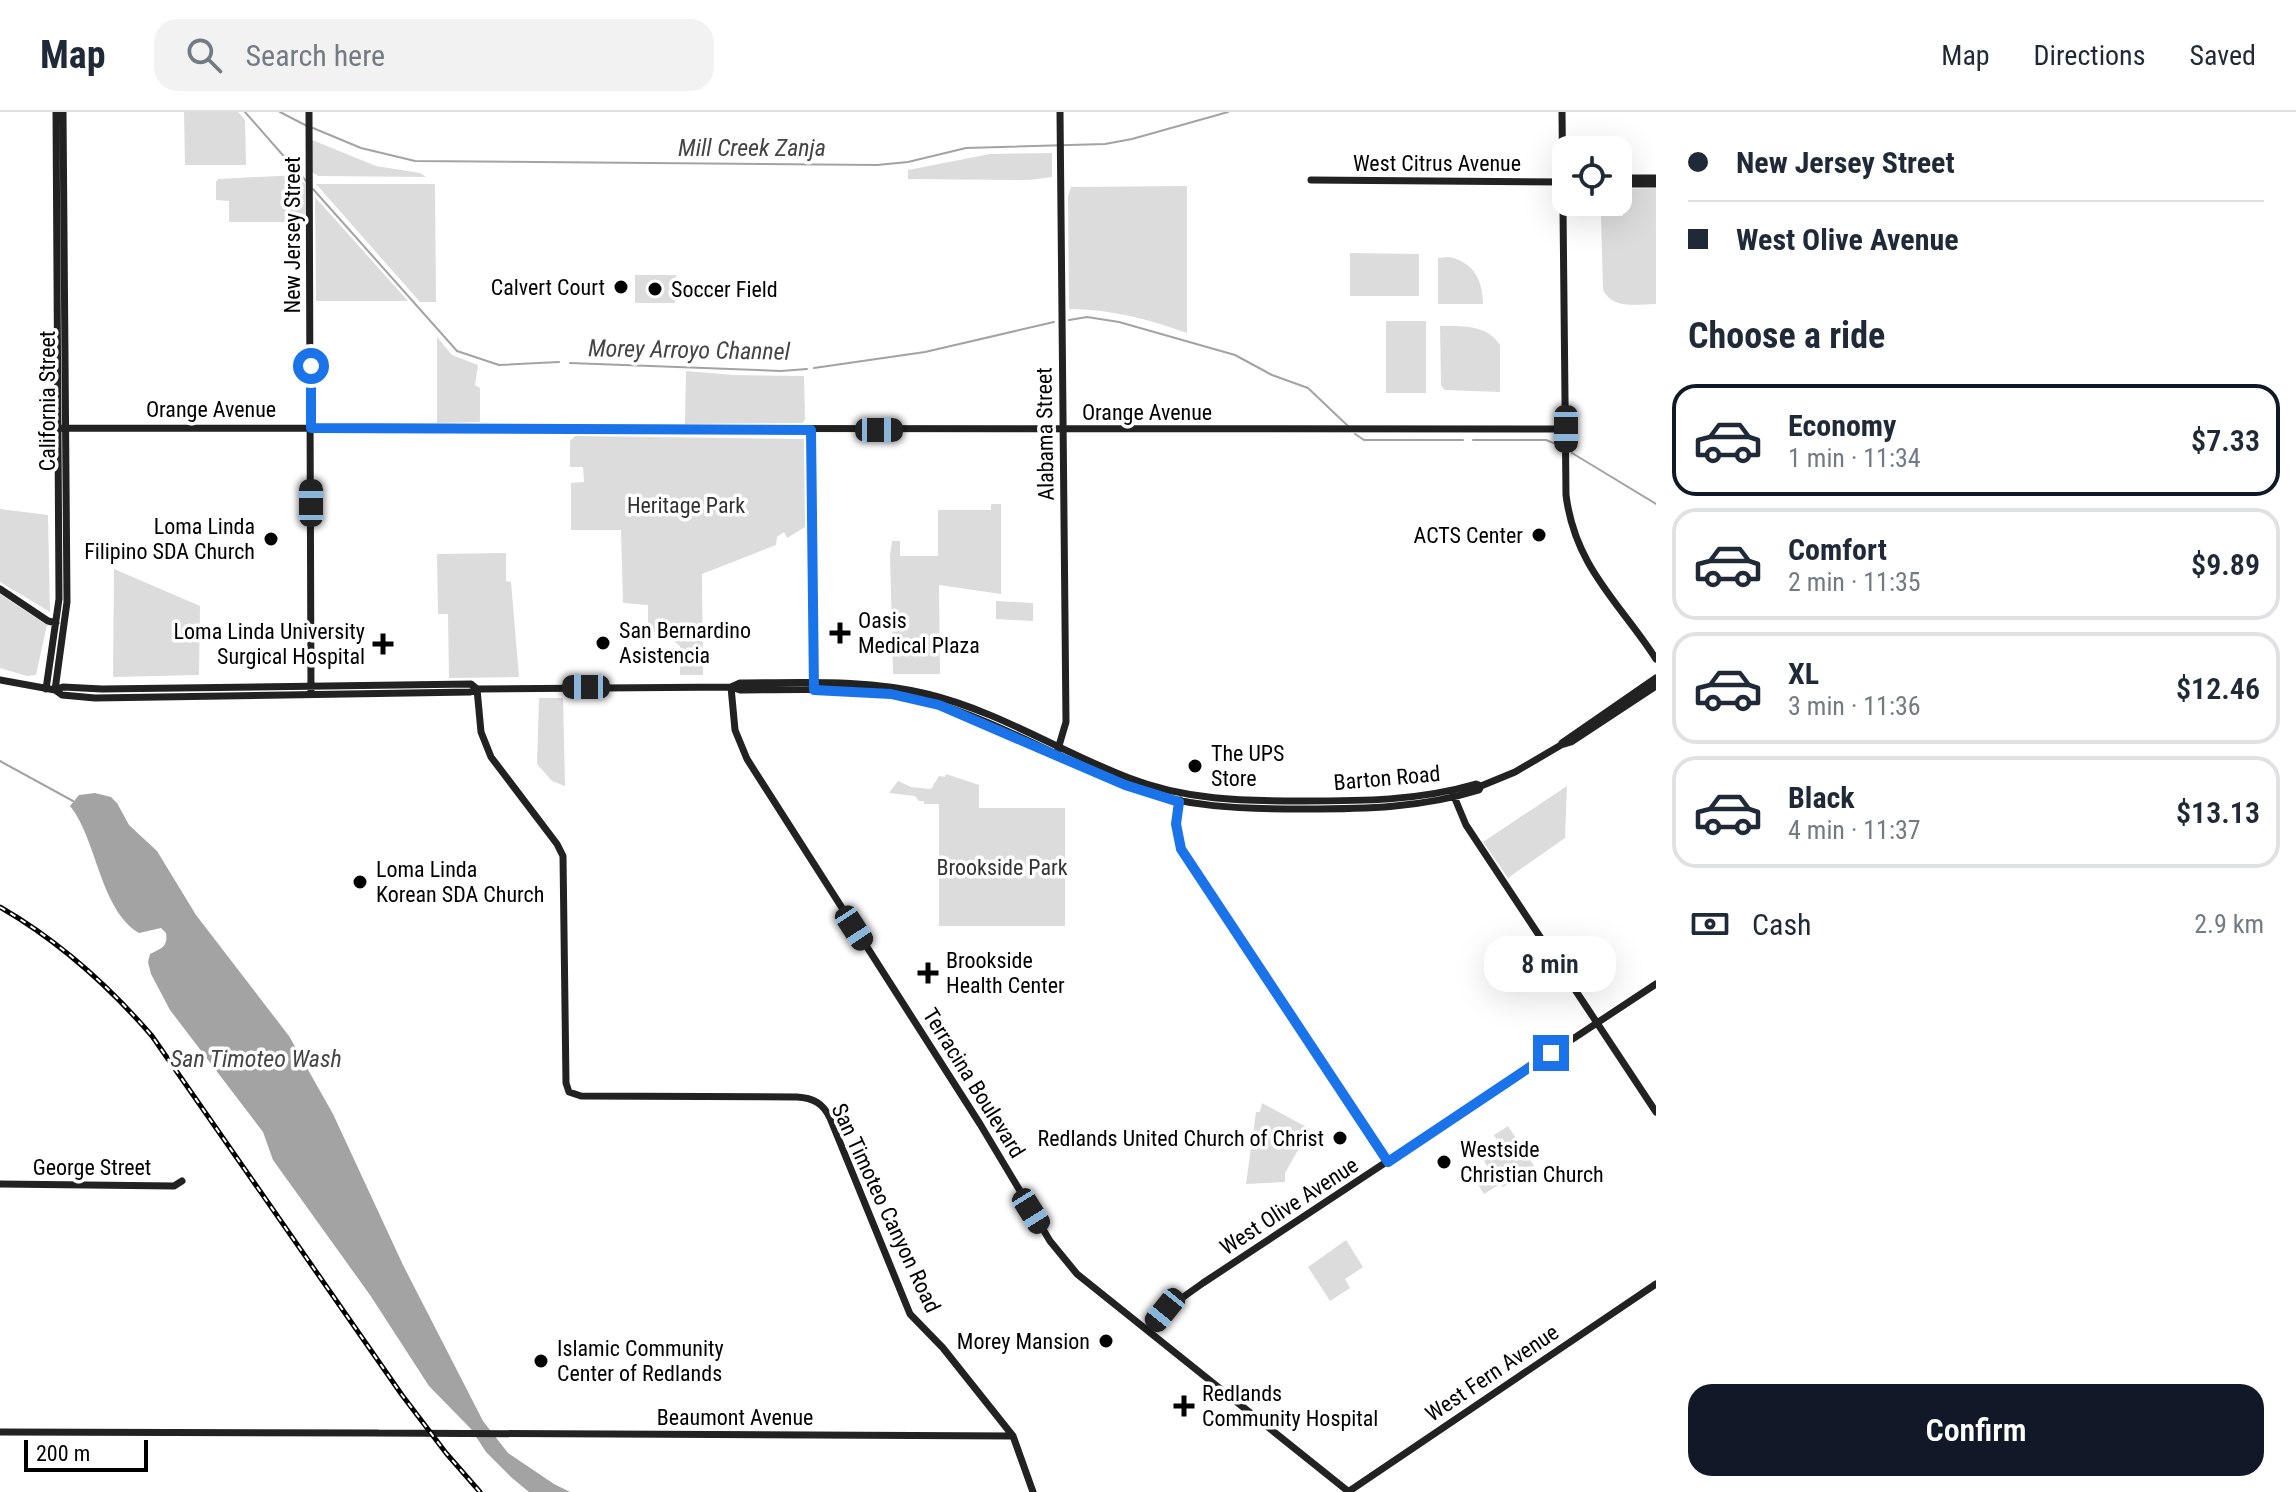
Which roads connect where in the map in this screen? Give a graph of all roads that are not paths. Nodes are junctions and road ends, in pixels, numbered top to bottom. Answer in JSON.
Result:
{"nodes":[{"id":1,"x":56,"y":112,"type":"edge"},
{"id":2,"x":63,"y":112,"type":"edge"},
{"id":3,"x":1060,"y":112,"type":"edge"},
{"id":4,"x":1562,"y":112,"type":"edge"},
{"id":5,"x":309,"y":116,"type":"edge"},
{"id":6,"x":1563,"y":136,"type":"edge"},
{"id":7,"x":1311,"y":180,"type":"dead end"},
{"id":8,"x":1632,"y":181,"type":"edge"},
{"id":9,"x":1656,"y":181,"type":"edge"},
{"id":10,"x":1552,"y":182,"type":"edge"},
{"id":11,"x":1564,"y":216,"type":"edge"},
{"id":12,"x":61,"y":428,"type":"junction"},
{"id":13,"x":311,"y":428,"type":"junction"},
{"id":14,"x":1566,"y":429,"type":"junction"},
{"id":15,"x":811,"y":430,"type":"junction"},
{"id":16,"x":1062,"y":430,"type":"junction"},
{"id":17,"x":63,"y":574,"type":"junction"},
{"id":18,"x":0,"y":589,"type":"edge"},
{"id":19,"x":56,"y":623,"type":"junction"},
{"id":20,"x":1656,"y":659,"type":"edge"},
{"id":21,"x":1656,"y":678,"type":"edge"},
{"id":22,"x":0,"y":680,"type":"edge"},
{"id":23,"x":814,"y":686,"type":"junction"},
{"id":24,"x":1656,"y":686,"type":"edge"},
{"id":25,"x":731,"y":687,"type":"junction"},
{"id":26,"x":46,"y":689,"type":"junction"},
{"id":27,"x":312,"y":689,"type":"junction"},
{"id":28,"x":477,"y":689,"type":"junction"},
{"id":29,"x":55,"y":690,"type":"junction"},
{"id":30,"x":1561,"y":745,"type":"junction"},
{"id":31,"x":1058,"y":751,"type":"junction"},
{"id":32,"x":1441,"y":793,"type":"junction"},
{"id":33,"x":1453,"y":794,"type":"junction"},
{"id":34,"x":1180,"y":798,"type":"junction"},
{"id":35,"x":1398,"y":800,"type":"junction"},
{"id":36,"x":1424,"y":804,"type":"junction"},
{"id":37,"x":1406,"y":807,"type":"junction"},
{"id":38,"x":1656,"y":984,"type":"edge"},
{"id":39,"x":1596,"y":1023,"type":"junction"},
{"id":40,"x":1656,"y":1112,"type":"edge"},
{"id":41,"x":1388,"y":1162,"type":"junction"},
{"id":42,"x":182,"y":1181,"type":"dead end"},
{"id":43,"x":0,"y":1184,"type":"edge"},
{"id":44,"x":1656,"y":1284,"type":"edge"},
{"id":45,"x":1148,"y":1331,"type":"junction"},
{"id":46,"x":0,"y":1432,"type":"edge"},
{"id":47,"x":1013,"y":1436,"type":"junction"},
{"id":48,"x":1033,"y":1492,"type":"edge"},
{"id":49,"x":1349,"y":1492,"type":"edge"}],
"edges":[{"from":1,"to":12,"type":"main road","name":"California Street"},
{"from":2,"to":12,"type":"main road","name":"California Street"},
{"from":3,"to":16,"type":"main road","name":"Alabama Street"},
{"from":4,"to":6,"type":"main road"},
{"from":5,"to":13,"type":"main road","name":"New Jersey Street"},
{"from":7,"to":10,"type":"main road","name":"West Citrus Avenue"},
{"from":8,"to":9,"type":"main road"},
{"from":11,"to":14,"type":"main road"},
{"from":12,"to":13,"type":"main road","name":"Orange Avenue"},
{"from":12,"to":17,"type":"main road","name":"California Street"},
{"from":13,"to":15,"type":"main road","name":"Orange Avenue"},
{"from":13,"to":27,"type":"main road","name":"New Jersey Street"},
{"from":14,"to":16,"type":"main road","name":"Orange Avenue"},
{"from":14,"to":20,"type":"main road"},
{"from":15,"to":16,"type":"main road","name":"Orange Avenue"},
{"from":15,"to":23,"type":"main road"},
{"from":16,"to":31,"type":"main road","name":"Alabama Street"},
{"from":17,"to":19,"type":"main road","name":"California Street"},
{"from":17,"to":29,"type":"main road","name":"California Street"},
{"from":18,"to":19,"type":"main road"},
{"from":19,"to":26,"type":"main road","name":"California Street"},
{"from":21,"to":30,"type":"main road"},
{"from":22,"to":26,"type":"main road","name":"Barton Road"},
{"from":23,"to":25,"type":"main road","name":"Barton Road"},
{"from":23,"to":31,"type":"main road","name":"Barton Road"},
{"from":24,"to":30,"type":"main road"},
{"from":25,"to":28,"type":"main road","name":"Barton Road"},
{"from":25,"to":45,"type":"main road","name":"Terracina Boulevard"},
{"from":26,"to":29,"type":"main road","name":"Barton Road"},
{"from":27,"to":28,"type":"main road","name":"Barton Road"},
{"from":27,"to":29,"type":"main road","name":"Barton Road"},
{"from":28,"to":47,"type":"main road","name":"San Timoteo Canyon Road"},
{"from":30,"to":33,"type":"main road","name":"Barton Road"},
{"from":31,"to":34,"type":"main road","name":"Barton Road"},
{"from":32,"to":33,"type":"main road","name":"Barton Road"},
{"from":32,"to":35,"type":"main road","name":"Barton Road"},
{"from":32,"to":36,"type":"main road"},
{"from":33,"to":36,"type":"main road","name":"Barton Road"},
{"from":33,"to":39,"type":"main road"},
{"from":34,"to":35,"type":"main road","name":"Barton Road"},
{"from":34,"to":37,"type":"main road","name":"Barton Road"},
{"from":34,"to":41,"type":"main road"},
{"from":35,"to":37,"type":"main road"},
{"from":36,"to":37,"type":"main road","name":"Barton Road"},
{"from":38,"to":39,"type":"main road","name":"West Olive Avenue"},
{"from":39,"to":40,"type":"main road"},
{"from":39,"to":41,"type":"main road","name":"West Olive Avenue"},
{"from":41,"to":45,"type":"main road","name":"West Olive Avenue"},
{"from":42,"to":43,"type":"main road","name":"George Street"},
{"from":44,"to":49,"type":"main road","name":"West Fern Avenue"},
{"from":45,"to":49,"type":"main road","name":"Terracina Boulevard"},
{"from":46,"to":47,"type":"main road","name":"Beaumont Avenue"},
{"from":47,"to":48,"type":"main road","name":"San Timoteo Canyon Road"}]}
